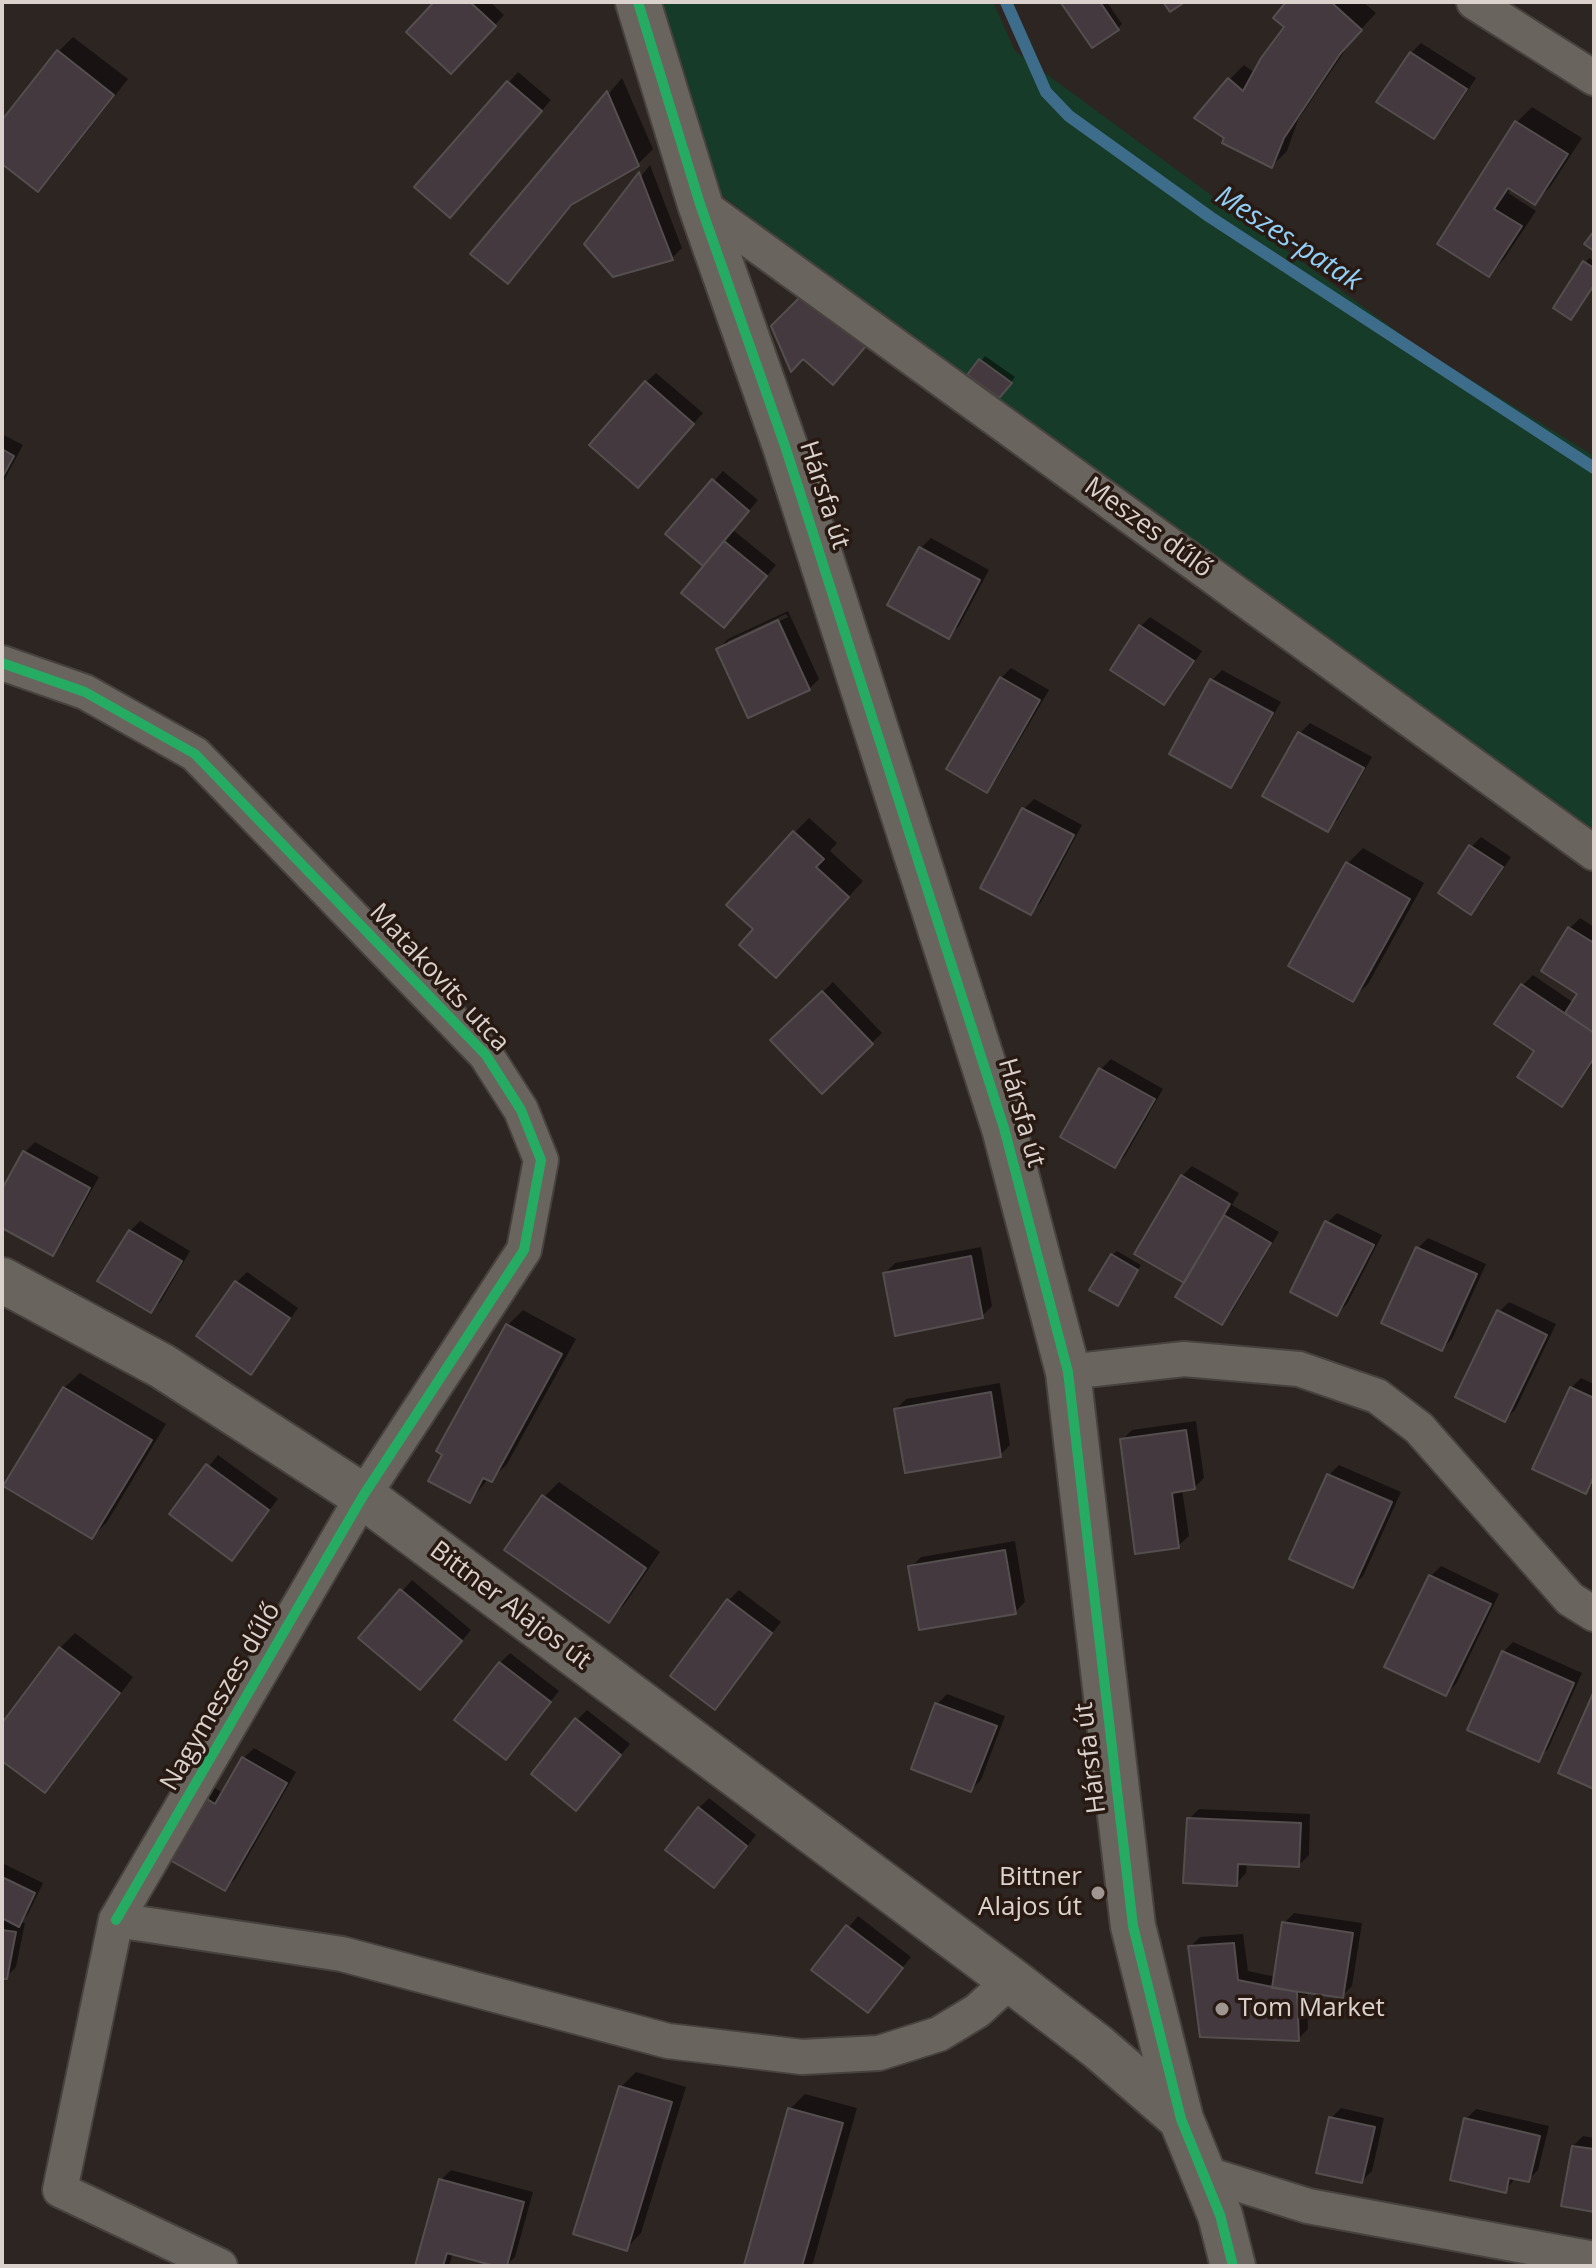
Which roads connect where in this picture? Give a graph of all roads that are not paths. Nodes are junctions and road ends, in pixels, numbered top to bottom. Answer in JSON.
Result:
{"nodes":[{"id":1,"x":638,"y":2,"type":"edge"},
{"id":2,"x":1474,"y":2,"type":"edge"},
{"id":3,"x":1594,"y":78,"type":"edge"},
{"id":4,"x":700,"y":204,"type":"junction"},
{"id":5,"x":2,"y":663,"type":"edge"},
{"id":6,"x":1594,"y":853,"type":"edge"},
{"id":7,"x":2,"y":1280,"type":"edge"},
{"id":8,"x":1068,"y":1372,"type":"junction"},
{"id":9,"x":363,"y":1496,"type":"junction"},
{"id":10,"x":1594,"y":1614,"type":"edge"},
{"id":11,"x":116,"y":1920,"type":"junction"},
{"id":12,"x":1011,"y":1980,"type":"junction"},
{"id":13,"x":1181,"y":2119,"type":"junction"},
{"id":14,"x":1203,"y":2173,"type":"junction"},
{"id":15,"x":1594,"y":2259,"type":"edge"},
{"id":16,"x":220,"y":2266,"type":"edge"},
{"id":17,"x":1233,"y":2266,"type":"edge"}],
"edges":[{"from":1,"to":4,"type":"street","name":"Hársfa út"},
{"from":2,"to":3,"type":"street"},
{"from":4,"to":6,"type":"street","name":"Meszes dűlő"},
{"from":4,"to":8,"type":"street","name":"Hársfa út"},
{"from":5,"to":9,"type":"street","name":"Matakovits utca"},
{"from":7,"to":9,"type":"street","name":"Bittner Alajos út"},
{"from":8,"to":10,"type":"street"},
{"from":8,"to":13,"type":"street","name":"Hársfa út"},
{"from":9,"to":11,"type":"street","name":"Nagymeszes dűlő"},
{"from":9,"to":12,"type":"street","name":"Bittner Alajos út"},
{"from":11,"to":12,"type":"street"},
{"from":11,"to":16,"type":"street","name":"Nagymeszes dűlő"},
{"from":12,"to":13,"type":"street","name":"Bittner Alajos út"},
{"from":13,"to":14,"type":"street","name":"Hársfa út"},
{"from":14,"to":15,"type":"street"},
{"from":14,"to":17,"type":"street","name":"Hársfa út"}]}
